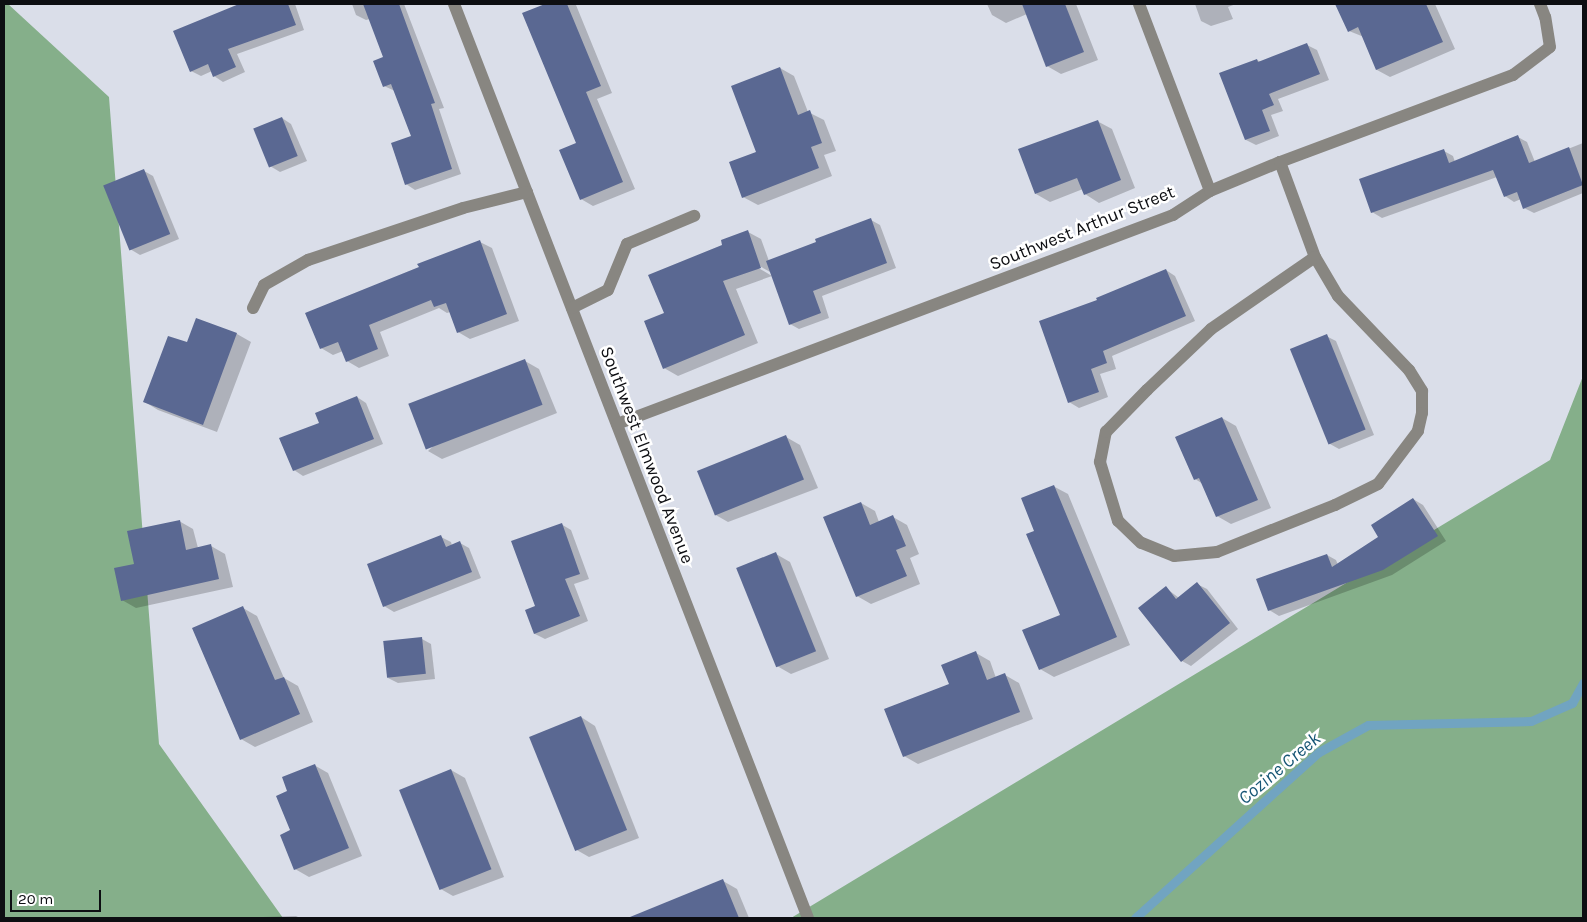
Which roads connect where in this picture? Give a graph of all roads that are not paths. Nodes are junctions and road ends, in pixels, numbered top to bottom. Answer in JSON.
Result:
{"nodes":[{"id":1,"x":454,"y":4,"type":"edge"},
{"id":2,"x":1139,"y":4,"type":"edge"},
{"id":3,"x":1540,"y":4,"type":"edge"},
{"id":4,"x":1280,"y":162,"type":"junction"},
{"id":5,"x":1210,"y":191,"type":"junction"},
{"id":6,"x":527,"y":192,"type":"junction"},
{"id":7,"x":694,"y":216,"type":"dead end"},
{"id":8,"x":1315,"y":257,"type":"junction"},
{"id":9,"x":253,"y":308,"type":"dead end"},
{"id":10,"x":572,"y":308,"type":"junction"},
{"id":11,"x":617,"y":424,"type":"junction"},
{"id":12,"x":808,"y":918,"type":"edge"}],
"edges":[{"from":1,"to":6,"type":"street","name":"Southwest Elmwood Avenue"},
{"from":2,"to":5,"type":"street"},
{"from":3,"to":4,"type":"street","name":"Southwest Arthur Street"},
{"from":4,"to":5,"type":"street","name":"Southwest Arthur Street"},
{"from":4,"to":8,"type":"street"},
{"from":5,"to":11,"type":"street","name":"Southwest Arthur Street"},
{"from":6,"to":9,"type":"street"},
{"from":6,"to":10,"type":"street","name":"Southwest Elmwood Avenue"},
{"from":7,"to":10,"type":"street"},
{"from":8,"to":8,"type":"street"},
{"from":10,"to":11,"type":"street","name":"Southwest Elmwood Avenue"},
{"from":11,"to":12,"type":"street","name":"Southwest Elmwood Avenue"}]}
